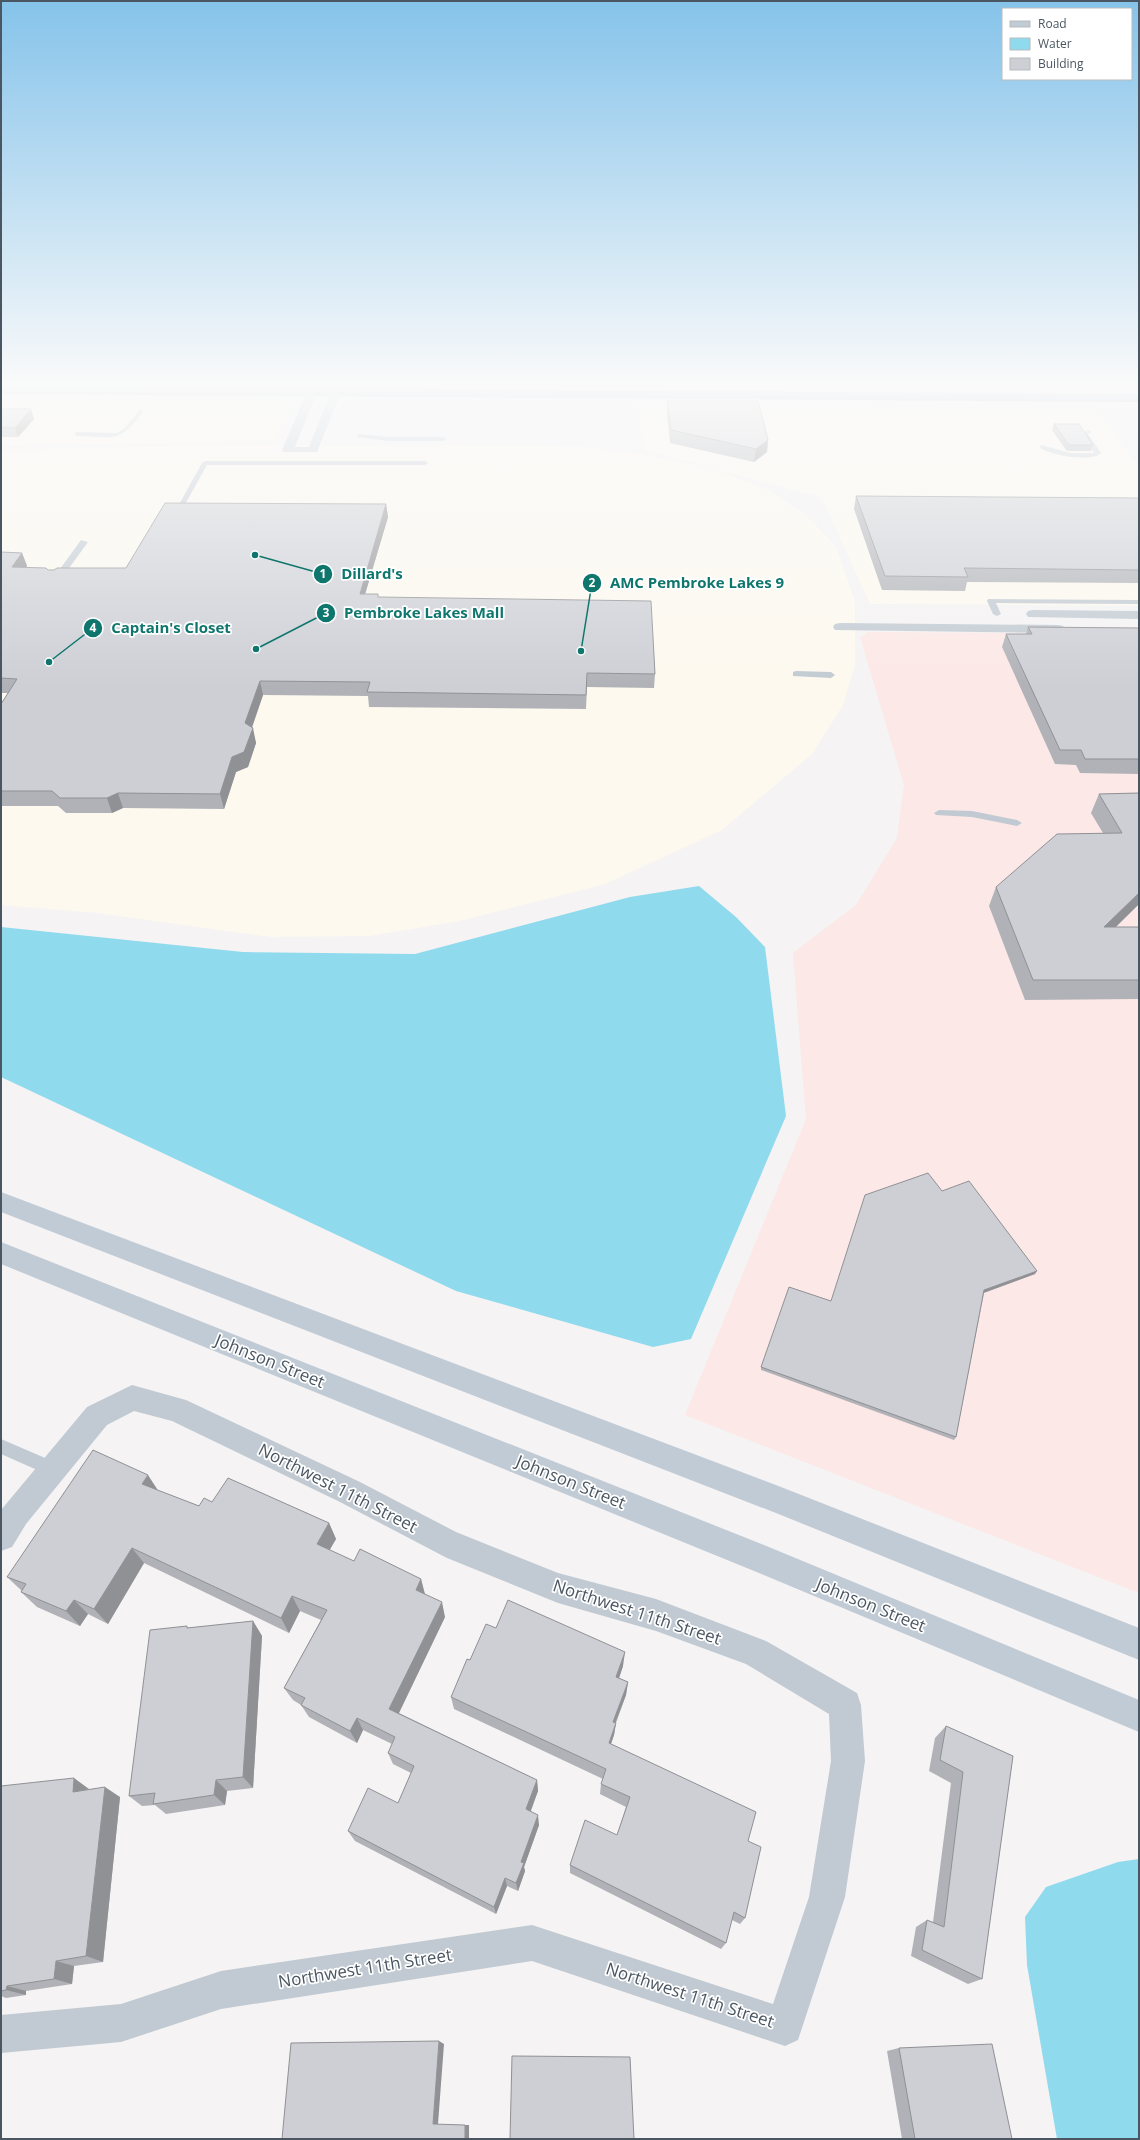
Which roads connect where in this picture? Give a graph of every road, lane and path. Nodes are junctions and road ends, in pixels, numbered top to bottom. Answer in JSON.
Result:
{"nodes":[{"id":1,"x":192,"y":487,"type":"edge"},
{"id":2,"x":180,"y":508,"type":"edge"},
{"id":3,"x":84,"y":542,"type":"dead end"},
{"id":4,"x":56,"y":580,"type":"edge"},
{"id":5,"x":1139,"y":602,"type":"edge"},
{"id":6,"x":982,"y":613,"type":"dead end"},
{"id":7,"x":1139,"y":615,"type":"edge"},
{"id":8,"x":998,"y":616,"type":"junction"},
{"id":9,"x":840,"y":627,"type":"dead end"},
{"id":10,"x":1069,"y":629,"type":"edge"},
{"id":11,"x":1108,"y":629,"type":"edge"},
{"id":12,"x":1139,"y":629,"type":"edge"},
{"id":13,"x":796,"y":674,"type":"dead end"},
{"id":14,"x":831,"y":675,"type":"dead end"},
{"id":15,"x":939,"y":813,"type":"dead end"},
{"id":16,"x":1017,"y":823,"type":"dead end"},
{"id":17,"x":1,"y":1202,"type":"edge"},
{"id":18,"x":1,"y":1252,"type":"edge"},
{"id":19,"x":1,"y":1446,"type":"edge"},
{"id":20,"x":53,"y":1469,"type":"junction"},
{"id":21,"x":1,"y":1536,"type":"edge"},
{"id":22,"x":1139,"y":1644,"type":"edge"},
{"id":23,"x":1139,"y":1716,"type":"edge"},
{"id":24,"x":1,"y":2034,"type":"edge"}],
"edges":[{"from":1,"to":2,"type":"lane"},
{"from":3,"to":4,"type":"lane"},
{"from":5,"to":8,"type":"lane"},
{"from":6,"to":8,"type":"street"},
{"from":7,"to":8,"type":"street"},
{"from":8,"to":9,"type":"street"},
{"from":8,"to":10,"type":"street"},
{"from":11,"to":12,"type":"street"},
{"from":13,"to":14,"type":"lane"},
{"from":15,"to":16,"type":"lane"},
{"from":17,"to":22,"type":"street"},
{"from":18,"to":23,"type":"street","name":"Johnson Street"},
{"from":19,"to":20,"type":"lane"},
{"from":20,"to":21,"type":"street","name":"Northwest 11th Street"},
{"from":20,"to":24,"type":"street","name":"Northwest 11th Street"}]}
